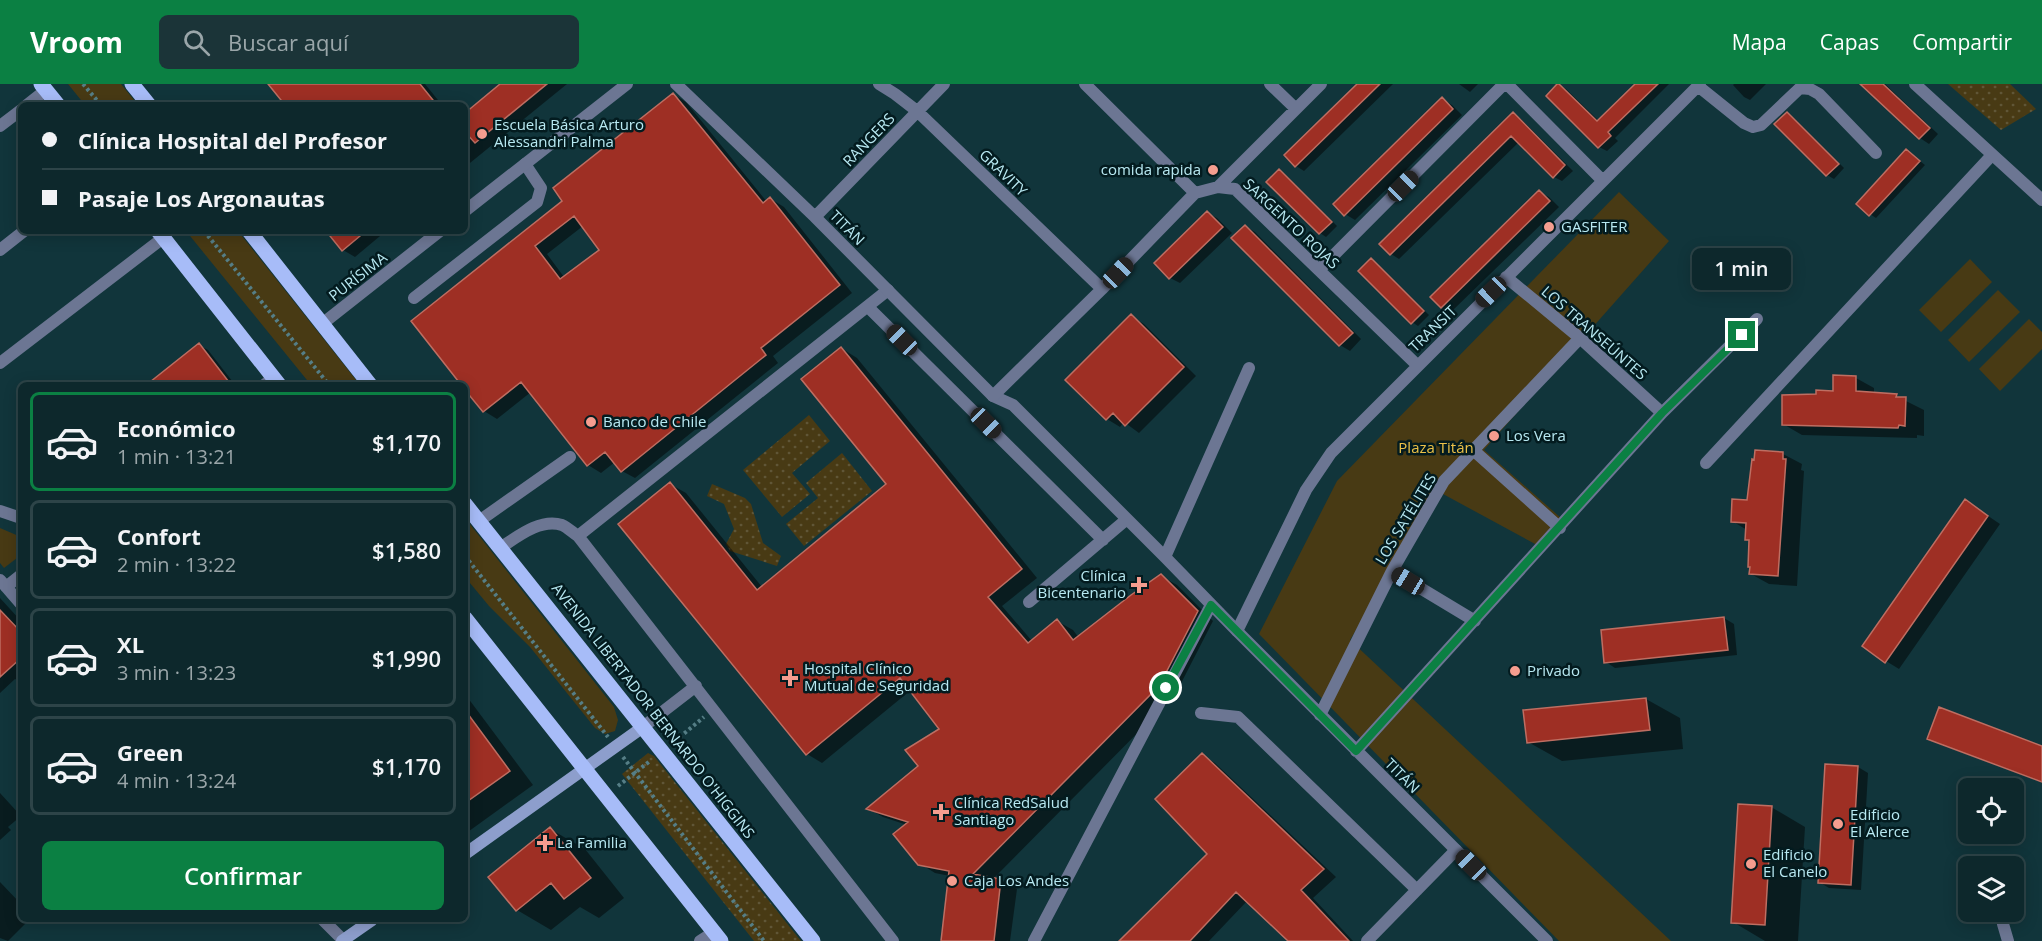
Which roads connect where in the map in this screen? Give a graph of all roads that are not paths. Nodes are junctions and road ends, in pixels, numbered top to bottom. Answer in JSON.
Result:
{"nodes":[{"id":1,"x":132,"y":84,"type":"edge"},
{"id":2,"x":627,"y":84,"type":"edge"},
{"id":3,"x":676,"y":84,"type":"edge"},
{"id":4,"x":879,"y":84,"type":"edge"},
{"id":5,"x":944,"y":84,"type":"edge"},
{"id":6,"x":1085,"y":84,"type":"edge"},
{"id":7,"x":1270,"y":84,"type":"edge"},
{"id":8,"x":1321,"y":84,"type":"edge"},
{"id":9,"x":1505,"y":84,"type":"edge"},
{"id":10,"x":1915,"y":84,"type":"edge"},
{"id":11,"x":1699,"y":85,"type":"edge"},
{"id":12,"x":43,"y":87,"type":"edge"},
{"id":13,"x":30,"y":102,"type":"edge"},
{"id":14,"x":56,"y":102,"type":"edge"},
{"id":15,"x":147,"y":102,"type":"edge"},
{"id":16,"x":1296,"y":109,"type":"junction"},
{"id":17,"x":917,"y":111,"type":"junction"},
{"id":18,"x":18,"y":112,"type":"edge"},
{"id":19,"x":0,"y":126,"type":"edge"},
{"id":20,"x":1876,"y":153,"type":"dead end"},
{"id":21,"x":1992,"y":155,"type":"junction"},
{"id":22,"x":525,"y":164,"type":"junction"},
{"id":23,"x":1603,"y":181,"type":"junction"},
{"id":24,"x":1218,"y":187,"type":"junction"},
{"id":25,"x":1195,"y":193,"type":"junction"},
{"id":26,"x":2042,"y":200,"type":"edge"},
{"id":27,"x":468,"y":209,"type":"edge"},
{"id":28,"x":815,"y":217,"type":"junction"},
{"id":29,"x":20,"y":234,"type":"edge"},
{"id":30,"x":161,"y":234,"type":"edge"},
{"id":31,"x":251,"y":234,"type":"edge"},
{"id":32,"x":436,"y":234,"type":"edge"},
{"id":33,"x":0,"y":250,"type":"edge"},
{"id":34,"x":1319,"y":270,"type":"junction"},
{"id":35,"x":1506,"y":277,"type":"junction"},
{"id":36,"x":1102,"y":289,"type":"junction"},
{"id":37,"x":888,"y":290,"type":"junction"},
{"id":38,"x":414,"y":298,"type":"dead end"},
{"id":39,"x":868,"y":307,"type":"junction"},
{"id":40,"x":1758,"y":319,"type":"dead end"},
{"id":41,"x":322,"y":324,"type":"junction"},
{"id":42,"x":1580,"y":338,"type":"junction"},
{"id":43,"x":0,"y":363,"type":"edge"},
{"id":44,"x":1417,"y":365,"type":"junction"},
{"id":45,"x":1249,"y":368,"type":"dead end"},
{"id":46,"x":271,"y":382,"type":"edge"},
{"id":47,"x":368,"y":382,"type":"edge"},
{"id":48,"x":993,"y":396,"type":"junction"},
{"id":49,"x":1662,"y":413,"type":"junction"},
{"id":50,"x":1472,"y":449,"type":"junction"},
{"id":51,"x":570,"y":458,"type":"dead end"},
{"id":52,"x":1706,"y":463,"type":"dead end"},
{"id":53,"x":468,"y":508,"type":"edge"},
{"id":54,"x":0,"y":511,"type":"edge"},
{"id":55,"x":18,"y":517,"type":"edge"},
{"id":56,"x":1127,"y":519,"type":"junction"},
{"id":57,"x":478,"y":520,"type":"junction"},
{"id":58,"x":1560,"y":528,"type":"junction"},
{"id":59,"x":578,"y":536,"type":"junction"},
{"id":60,"x":1102,"y":540,"type":"junction"},
{"id":61,"x":500,"y":548,"type":"junction"},
{"id":62,"x":1165,"y":557,"type":"junction"},
{"id":63,"x":1392,"y":571,"type":"junction"},
{"id":64,"x":18,"y":576,"type":"edge"},
{"id":65,"x":3,"y":584,"type":"edge"},
{"id":66,"x":18,"y":601,"type":"edge"},
{"id":67,"x":1029,"y":602,"type":"dead end"},
{"id":68,"x":1211,"y":605,"type":"junction"},
{"id":69,"x":1475,"y":621,"type":"junction"},
{"id":70,"x":468,"y":622,"type":"edge"},
{"id":71,"x":1237,"y":631,"type":"junction"},
{"id":72,"x":696,"y":686,"type":"junction"},
{"id":73,"x":1201,"y":712,"type":"dead end"},
{"id":74,"x":1320,"y":715,"type":"junction"},
{"id":75,"x":643,"y":727,"type":"junction"},
{"id":76,"x":1356,"y":751,"type":"junction"},
{"id":77,"x":586,"y":770,"type":"junction"},
{"id":78,"x":1456,"y":850,"type":"junction"},
{"id":79,"x":468,"y":852,"type":"edge"},
{"id":80,"x":1417,"y":890,"type":"junction"},
{"id":81,"x":325,"y":922,"type":"edge"},
{"id":82,"x":369,"y":922,"type":"edge"},
{"id":83,"x":2003,"y":924,"type":"dead end"},
{"id":84,"x":717,"y":936,"type":"edge"},
{"id":85,"x":342,"y":941,"type":"edge"},
{"id":86,"x":700,"y":941,"type":"edge"},
{"id":87,"x":813,"y":941,"type":"edge"},
{"id":88,"x":893,"y":941,"type":"edge"},
{"id":89,"x":1034,"y":941,"type":"edge"},
{"id":90,"x":1366,"y":941,"type":"edge"},
{"id":91,"x":1547,"y":941,"type":"edge"},
{"id":92,"x":2008,"y":941,"type":"edge"}],
"edges":[{"from":1,"to":15,"type":"main road"},
{"from":2,"to":22,"type":"street"},
{"from":3,"to":28,"type":"street","name":"TITÁN"},
{"from":4,"to":17,"type":"street","name":"GRAVITY"},
{"from":5,"to":17,"type":"street","name":"RANGERS"},
{"from":6,"to":25,"type":"street"},
{"from":7,"to":16,"type":"street"},
{"from":8,"to":16,"type":"street"},
{"from":9,"to":23,"type":"street"},
{"from":9,"to":34,"type":"street"},
{"from":10,"to":21,"type":"street"},
{"from":11,"to":20,"type":"street"},
{"from":11,"to":23,"type":"street","name":"TRANSIT"},
{"from":12,"to":13,"type":"street"},
{"from":12,"to":14,"type":"main road"},
{"from":16,"to":24,"type":"street"},
{"from":17,"to":28,"type":"street","name":"RANGERS"},
{"from":17,"to":36,"type":"street","name":"GRAVITY"},
{"from":18,"to":19,"type":"street"},
{"from":21,"to":26,"type":"street"},
{"from":21,"to":52,"type":"street"},
{"from":22,"to":27,"type":"street"},
{"from":22,"to":38,"type":"street"},
{"from":23,"to":35,"type":"street","name":"TRANSIT"},
{"from":24,"to":25,"type":"street","name":"SARGENTO ROJAS"},
{"from":24,"to":34,"type":"street","name":"SARGENTO ROJAS"},
{"from":25,"to":36,"type":"street"},
{"from":28,"to":37,"type":"street","name":"TITÁN"},
{"from":29,"to":33,"type":"street"},
{"from":30,"to":43,"type":"street"},
{"from":30,"to":46,"type":"main road"},
{"from":31,"to":41,"type":"main road"},
{"from":32,"to":41,"type":"street","name":"PURÍSIMA"},
{"from":34,"to":44,"type":"street","name":"SARGENTO ROJAS"},
{"from":35,"to":42,"type":"street","name":"LOS TRANSEÚNTES"},
{"from":35,"to":44,"type":"street","name":"TRANSIT"},
{"from":36,"to":48,"type":"street"},
{"from":37,"to":39,"type":"street"},
{"from":37,"to":48,"type":"street","name":"TITÁN"},
{"from":39,"to":59,"type":"street"},
{"from":39,"to":60,"type":"street"},
{"from":40,"to":49,"type":"street"},
{"from":41,"to":47,"type":"main road"},
{"from":42,"to":49,"type":"street","name":"LOS TRANSEÚNTES"},
{"from":42,"to":50,"type":"street","name":"LOS SATÉLITES"},
{"from":44,"to":71,"type":"street","name":"TRANSIT"},
{"from":45,"to":62,"type":"street"},
{"from":48,"to":56,"type":"street","name":"TITÁN"},
{"from":49,"to":58,"type":"street"},
{"from":50,"to":58,"type":"street"},
{"from":50,"to":63,"type":"street","name":"LOS SATÉLITES"},
{"from":51,"to":57,"type":"street"},
{"from":53,"to":57,"type":"main road","name":"AVENIDA LIBERTADOR BERNARDO O'HIGGINS"},
{"from":54,"to":55,"type":"street"},
{"from":56,"to":60,"type":"street"},
{"from":56,"to":62,"type":"street","name":"TITÁN"},
{"from":57,"to":61,"type":"main road","name":"AVENIDA LIBERTADOR BERNARDO O'HIGGINS"},
{"from":58,"to":69,"type":"street"},
{"from":59,"to":61,"type":"street"},
{"from":59,"to":72,"type":"street"},
{"from":60,"to":67,"type":"street"},
{"from":61,"to":75,"type":"main road","name":"AVENIDA LIBERTADOR BERNARDO O'HIGGINS"},
{"from":62,"to":68,"type":"street","name":"TITÁN"},
{"from":63,"to":69,"type":"street"},
{"from":63,"to":74,"type":"street","name":"LOS SATÉLITES"},
{"from":64,"to":65,"type":"street"},
{"from":65,"to":66,"type":"street"},
{"from":68,"to":71,"type":"street","name":"TITÁN"},
{"from":68,"to":89,"type":"street"},
{"from":69,"to":76,"type":"street"},
{"from":70,"to":77,"type":"main road"},
{"from":71,"to":74,"type":"street","name":"TITÁN"},
{"from":72,"to":75,"type":"street"},
{"from":72,"to":88,"type":"street"},
{"from":73,"to":80,"type":"street"},
{"from":74,"to":76,"type":"street","name":"TITÁN"},
{"from":75,"to":77,"type":"main road"},
{"from":75,"to":87,"type":"main road","name":"AVENIDA LIBERTADOR BERNARDO O'HIGGINS"},
{"from":76,"to":78,"type":"street","name":"TITÁN"},
{"from":77,"to":79,"type":"main road"},
{"from":77,"to":84,"type":"main road"},
{"from":78,"to":80,"type":"street"},
{"from":78,"to":91,"type":"street","name":"TITÁN"},
{"from":80,"to":90,"type":"street"},
{"from":81,"to":85,"type":"street"},
{"from":82,"to":85,"type":"main road"},
{"from":83,"to":92,"type":"street"},
{"from":84,"to":86,"type":"street"}]}
